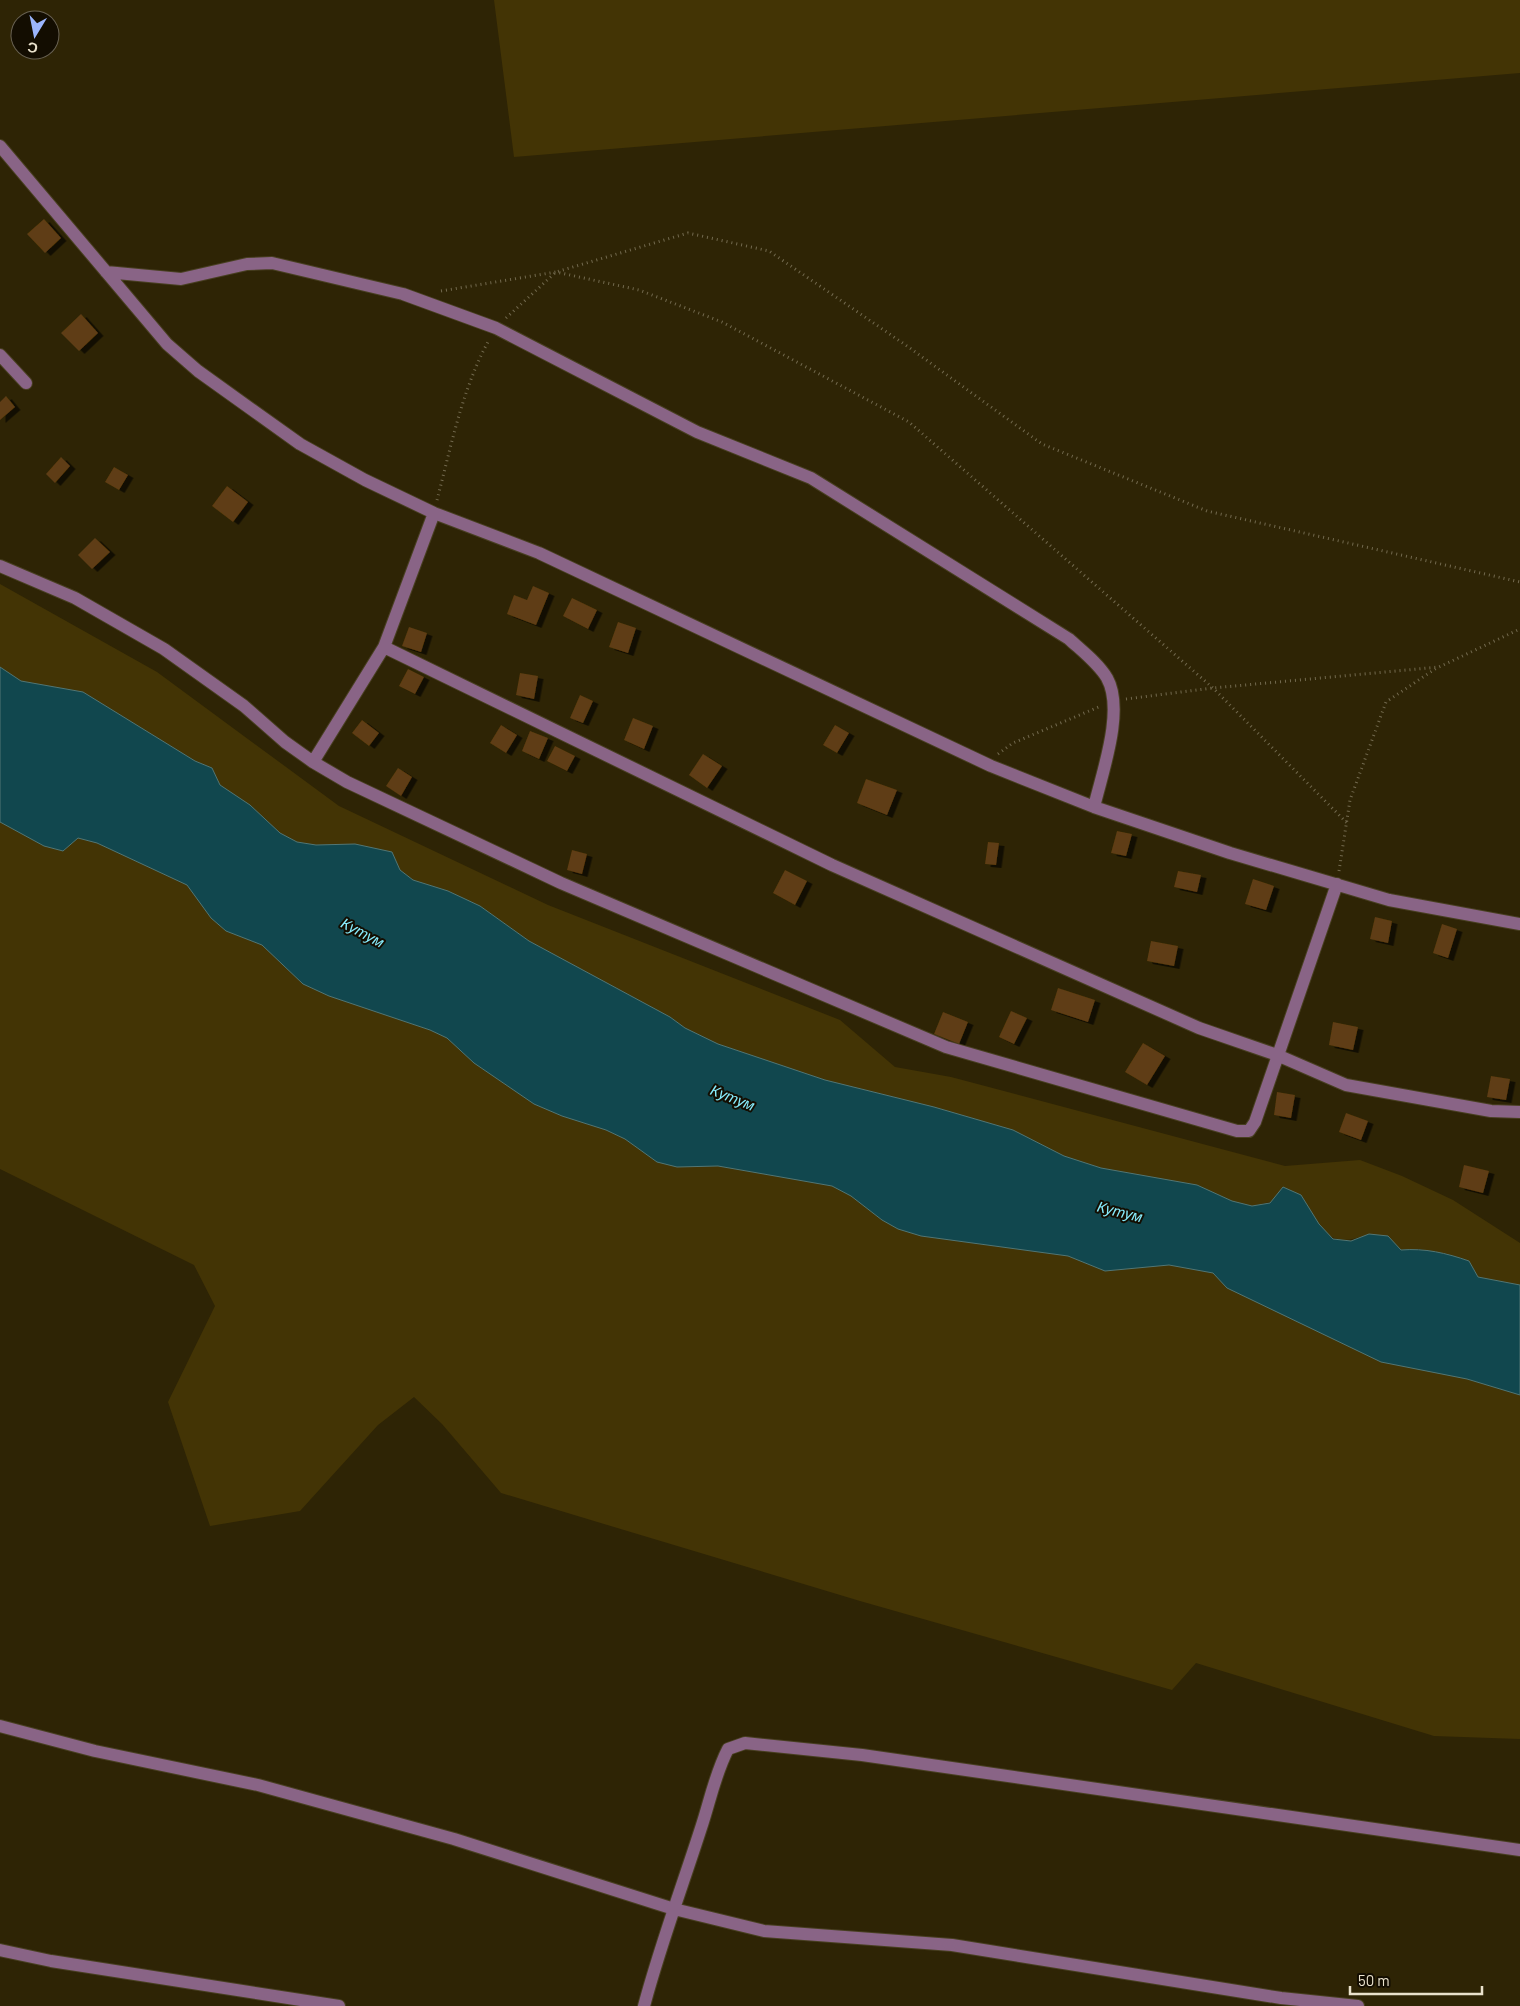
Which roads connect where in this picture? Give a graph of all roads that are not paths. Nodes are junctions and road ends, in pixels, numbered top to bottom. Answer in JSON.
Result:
{"nodes":[{"id":1,"x":0,"y":146,"type":"edge"},
{"id":2,"x":106,"y":272,"type":"junction"},
{"id":3,"x":0,"y":355,"type":"edge"},
{"id":4,"x":26,"y":383,"type":"dead end"},
{"id":5,"x":434,"y":513,"type":"junction"},
{"id":6,"x":0,"y":566,"type":"edge"},
{"id":7,"x":384,"y":647,"type":"junction"},
{"id":8,"x":313,"y":762,"type":"junction"},
{"id":9,"x":1094,"y":807,"type":"junction"},
{"id":10,"x":1337,"y":884,"type":"junction"},
{"id":11,"x":1520,"y":924,"type":"edge"},
{"id":12,"x":1277,"y":1055,"type":"junction"},
{"id":13,"x":1520,"y":1112,"type":"edge"},
{"id":14,"x":0,"y":1726,"type":"edge"},
{"id":15,"x":1520,"y":1850,"type":"edge"},
{"id":16,"x":674,"y":1909,"type":"junction"},
{"id":17,"x":0,"y":1950,"type":"edge"},
{"id":18,"x":339,"y":2006,"type":"edge"},
{"id":19,"x":644,"y":2006,"type":"edge"},
{"id":20,"x":1358,"y":2006,"type":"edge"}],
"edges":[{"from":1,"to":2,"type":"street"},
{"from":2,"to":5,"type":"street"},
{"from":2,"to":9,"type":"street"},
{"from":3,"to":4,"type":"street"},
{"from":5,"to":7,"type":"street"},
{"from":5,"to":9,"type":"street"},
{"from":6,"to":8,"type":"street"},
{"from":7,"to":8,"type":"street"},
{"from":7,"to":12,"type":"street"},
{"from":8,"to":12,"type":"street"},
{"from":9,"to":10,"type":"street"},
{"from":10,"to":11,"type":"street"},
{"from":10,"to":12,"type":"street"},
{"from":12,"to":13,"type":"street"},
{"from":14,"to":16,"type":"street"},
{"from":15,"to":16,"type":"street"},
{"from":16,"to":19,"type":"street"},
{"from":16,"to":20,"type":"street"},
{"from":17,"to":18,"type":"street"}]}
